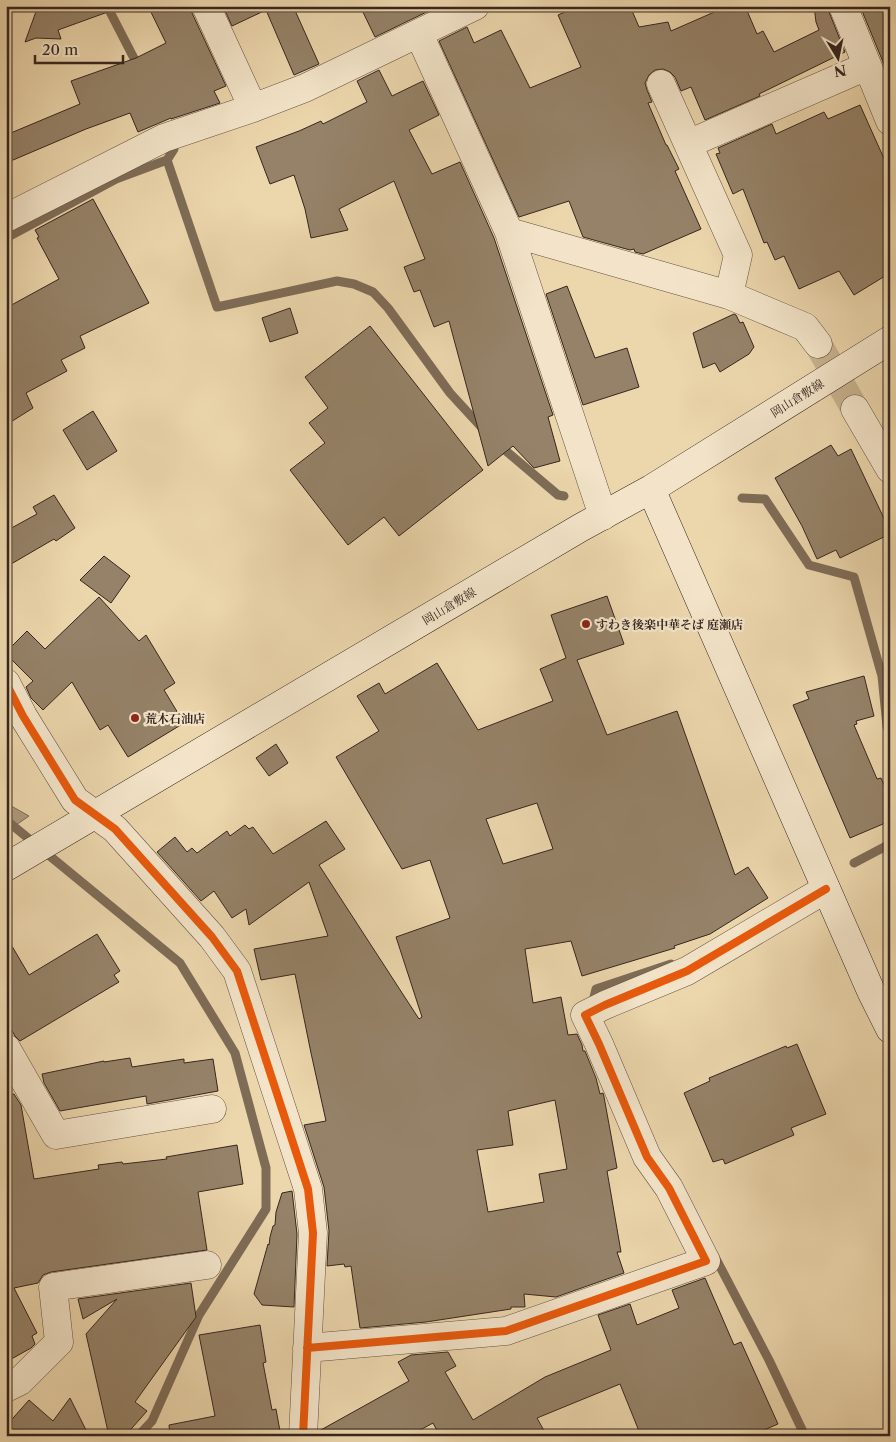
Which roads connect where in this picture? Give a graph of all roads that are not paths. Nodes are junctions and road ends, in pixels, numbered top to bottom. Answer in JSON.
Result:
{"nodes":[{"id":1,"x":206,"y":6,"type":"edge"},
{"id":2,"x":475,"y":6,"type":"edge"},
{"id":3,"x":843,"y":6,"type":"edge"},
{"id":4,"x":419,"y":34,"type":"junction"},
{"id":5,"x":868,"y":66,"type":"junction"},
{"id":6,"x":661,"y":84,"type":"dead end"},
{"id":7,"x":253,"y":108,"type":"junction"},
{"id":8,"x":890,"y":121,"type":"edge"},
{"id":9,"x":688,"y":144,"type":"junction"},
{"id":10,"x":6,"y":218,"type":"edge"},
{"id":11,"x":509,"y":232,"type":"junction"},
{"id":12,"x":729,"y":295,"type":"junction"},
{"id":13,"x":890,"y":340,"type":"edge"},
{"id":14,"x":818,"y":344,"type":"tunnel mouth"},
{"id":15,"x":855,"y":409,"type":"tunnel mouth"},
{"id":16,"x":890,"y":469,"type":"edge"},
{"id":17,"x":650,"y":489,"type":"junction"},
{"id":18,"x":603,"y":516,"type":"junction"},
{"id":19,"x":6,"y":683,"type":"edge"},
{"id":20,"x":95,"y":815,"type":"junction"},
{"id":21,"x":13,"y":863,"type":"edge"},
{"id":22,"x":826,"y":889,"type":"junction"},
{"id":23,"x":890,"y":1029,"type":"edge"},
{"id":24,"x":6,"y":1048,"type":"edge"},
{"id":25,"x":212,"y":1109,"type":"dead end"},
{"id":26,"x":207,"y":1265,"type":"dead end"},
{"id":27,"x":307,"y":1348,"type":"junction"},
{"id":28,"x":6,"y":1388,"type":"edge"},
{"id":29,"x":303,"y":1436,"type":"edge"}],
"edges":[{"from":1,"to":7,"type":"street"},
{"from":2,"to":4,"type":"street"},
{"from":3,"to":5,"type":"street"},
{"from":4,"to":7,"type":"street"},
{"from":4,"to":11,"type":"street"},
{"from":5,"to":8,"type":"street"},
{"from":5,"to":9,"type":"street"},
{"from":6,"to":9,"type":"street"},
{"from":7,"to":10,"type":"street"},
{"from":9,"to":12,"type":"street"},
{"from":11,"to":12,"type":"street"},
{"from":11,"to":18,"type":"street"},
{"from":12,"to":14,"type":"street"},
{"from":13,"to":17,"type":"street","name":"岡山倉敷線"},
{"from":15,"to":16,"type":"street"},
{"from":17,"to":18,"type":"street","name":"岡山倉敷線"},
{"from":17,"to":22,"type":"street"},
{"from":18,"to":20,"type":"street","name":"岡山倉敷線"},
{"from":19,"to":20,"type":"street"},
{"from":20,"to":21,"type":"street","name":"岡山倉敷線"},
{"from":20,"to":27,"type":"street"},
{"from":22,"to":23,"type":"street"},
{"from":22,"to":27,"type":"street"},
{"from":24,"to":25,"type":"street"},
{"from":26,"to":28,"type":"street"},
{"from":27,"to":29,"type":"street"}]}
